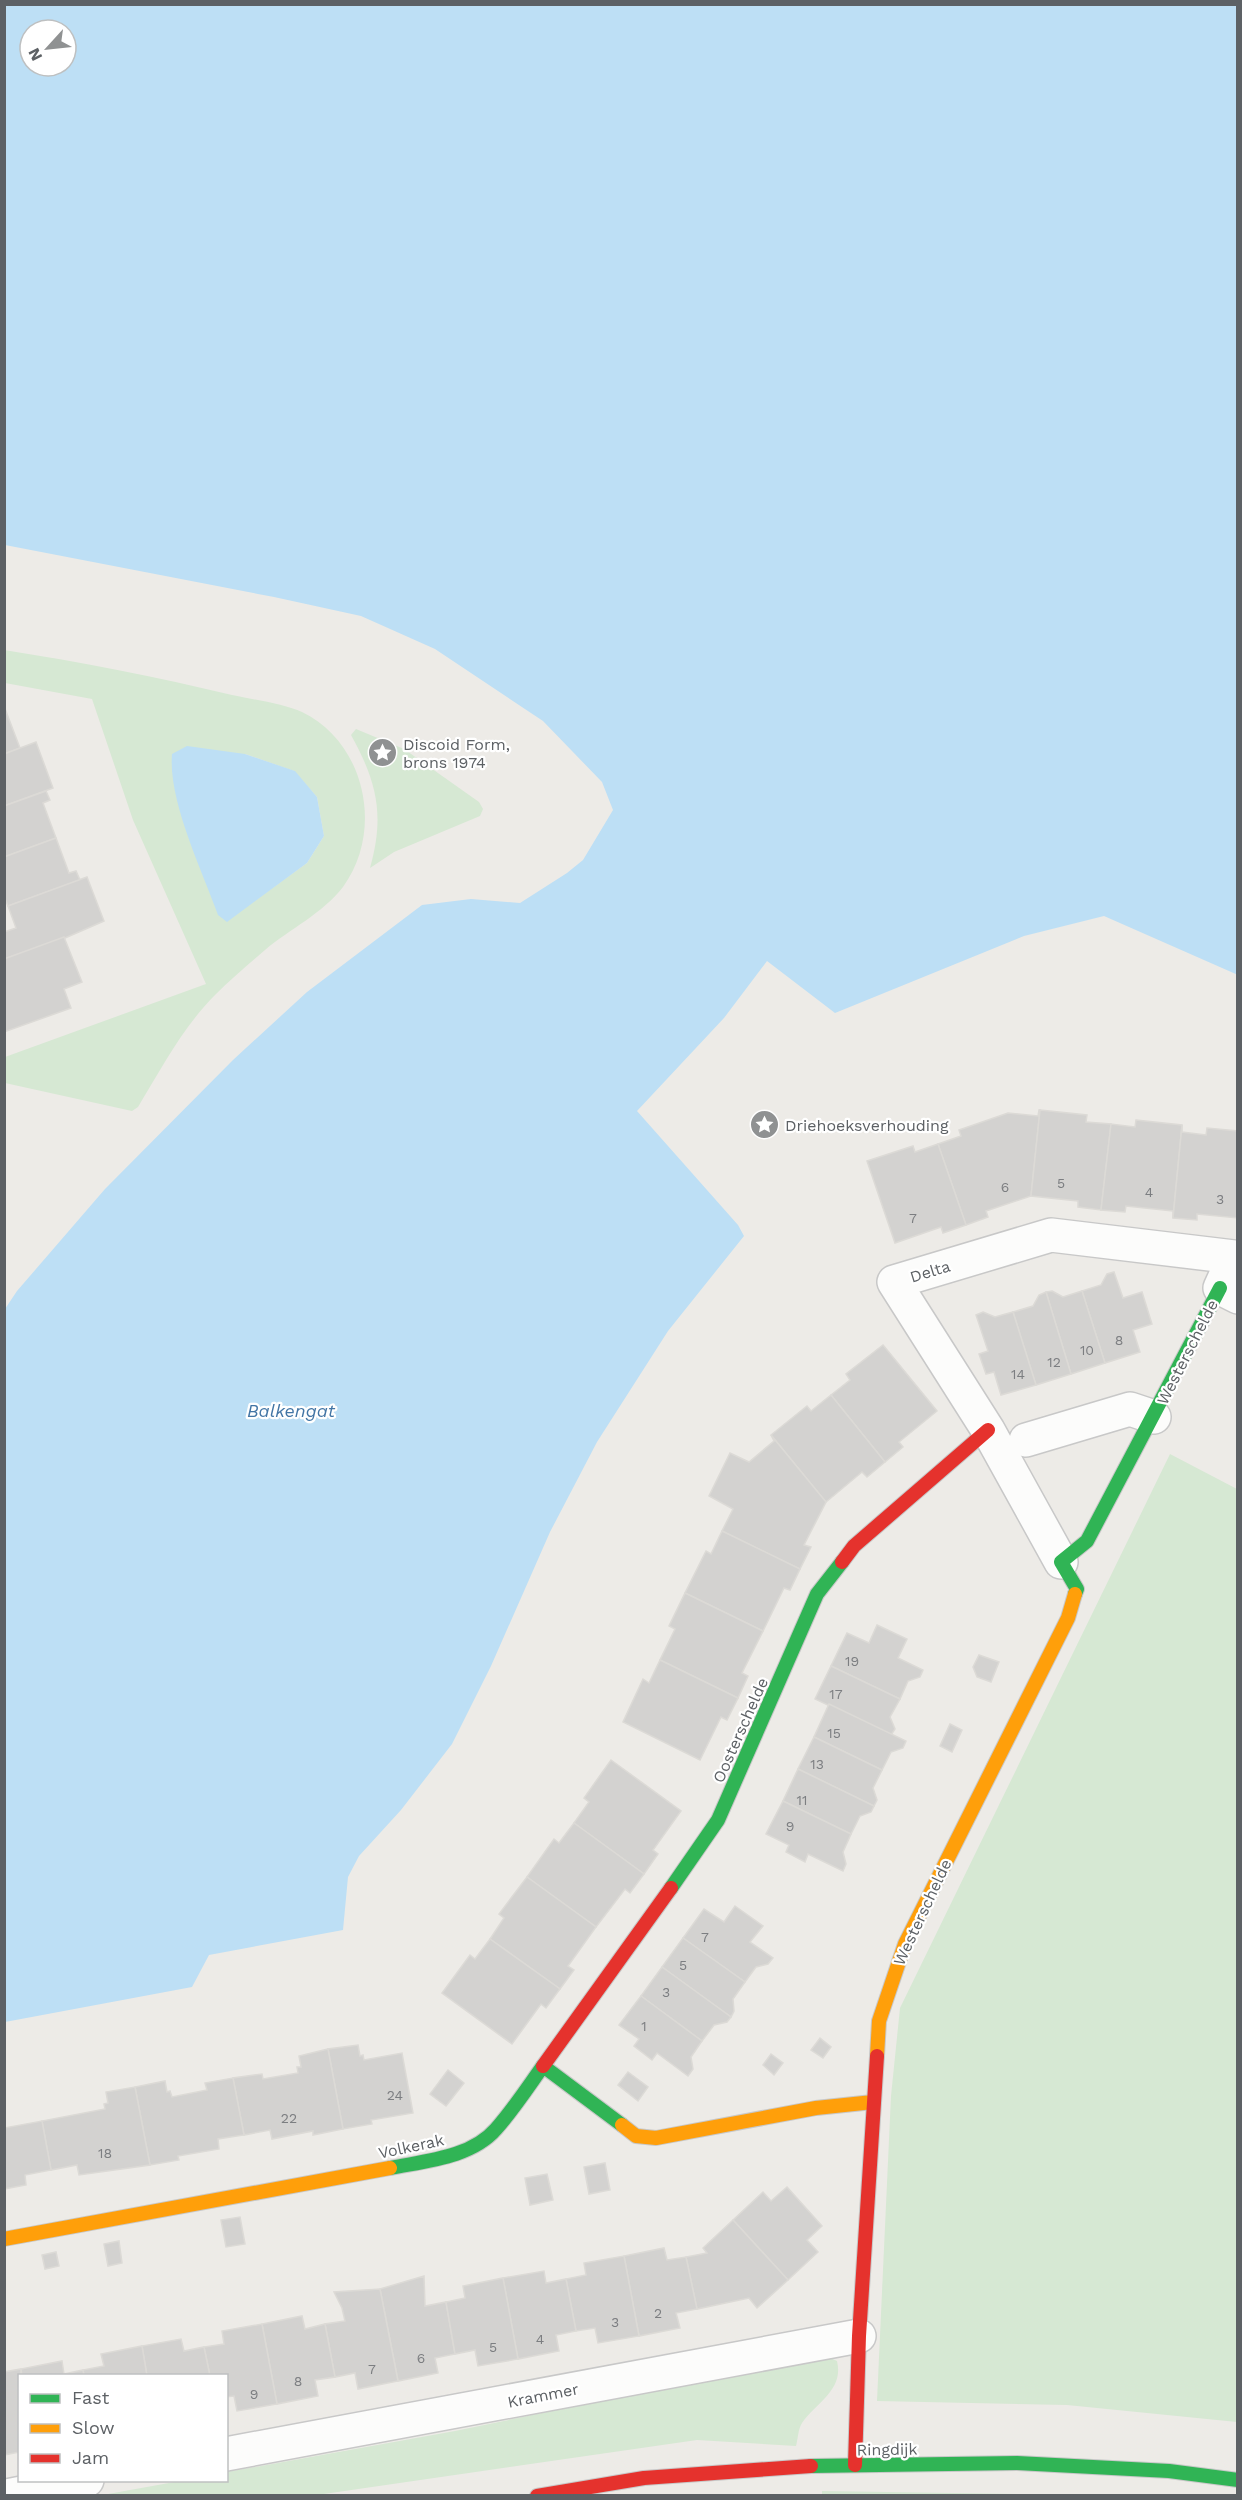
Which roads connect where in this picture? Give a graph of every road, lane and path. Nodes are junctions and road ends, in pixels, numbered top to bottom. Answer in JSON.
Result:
{"nodes":[{"id":1,"x":1229,"y":1292,"type":"edge"},
{"id":2,"x":1154,"y":1417,"type":"junction"},
{"id":3,"x":988,"y":1430,"type":"junction"},
{"id":4,"x":1026,"y":1440,"type":"dead end"},
{"id":5,"x":1061,"y":1562,"type":"junction"},
{"id":6,"x":543,"y":2066,"type":"junction"},
{"id":7,"x":873,"y":2102,"type":"junction"},
{"id":8,"x":4,"y":2239,"type":"edge"},
{"id":9,"x":858,"y":2336,"type":"junction"},
{"id":10,"x":228,"y":2454,"type":"edge"},
{"id":11,"x":855,"y":2466,"type":"junction"},
{"id":12,"x":1238,"y":2480,"type":"edge"},
{"id":13,"x":82,"y":2482,"type":"edge"},
{"id":14,"x":7,"y":2496,"type":"edge"},
{"id":15,"x":537,"y":2496,"type":"edge"}],
"edges":[{"from":1,"to":2,"type":"street","name":"Westerschelde"},
{"from":1,"to":3,"type":"street","name":"Delta"},
{"from":2,"to":4,"type":"street","name":"Westerschelde"},
{"from":2,"to":5,"type":"street","name":"Westerschelde"},
{"from":3,"to":5,"type":"street","name":"Delta"},
{"from":3,"to":6,"type":"street","name":"Oosterschelde"},
{"from":5,"to":7,"type":"street","name":"Westerschelde"},
{"from":6,"to":7,"type":"street"},
{"from":6,"to":8,"type":"street","name":"Volkerak"},
{"from":7,"to":9,"type":"street","name":"Westerschelde"},
{"from":9,"to":10,"type":"street","name":"Krammer"},
{"from":9,"to":11,"type":"street","name":"Westerschelde"},
{"from":11,"to":12,"type":"street","name":"Ringdijk"},
{"from":11,"to":15,"type":"street","name":"Ringdijk"},
{"from":13,"to":14,"type":"street"}]}
